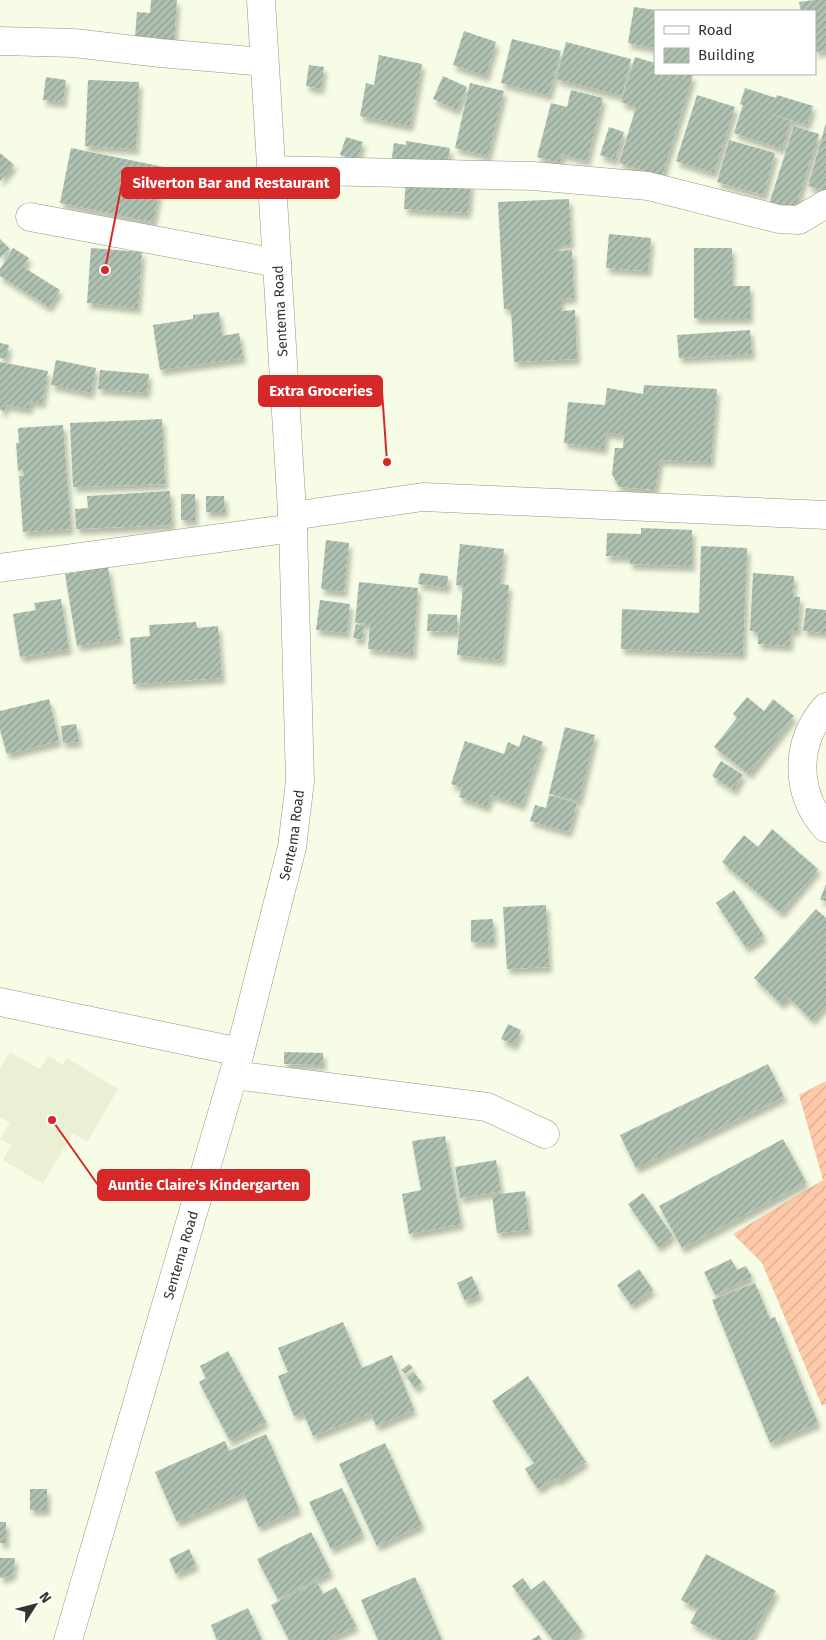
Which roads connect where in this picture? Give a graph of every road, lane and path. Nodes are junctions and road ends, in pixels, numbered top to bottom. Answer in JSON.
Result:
{"nodes":[{"id":1,"x":261,"y":0,"type":"edge"},
{"id":2,"x":0,"y":41,"type":"edge"},
{"id":3,"x":264,"y":62,"type":"junction"},
{"id":4,"x":271,"y":170,"type":"junction"},
{"id":5,"x":826,"y":204,"type":"edge"},
{"id":6,"x":30,"y":217,"type":"dead end"},
{"id":7,"x":277,"y":263,"type":"junction"},
{"id":8,"x":826,"y":515,"type":"edge"},
{"id":9,"x":293,"y":522,"type":"junction"},
{"id":10,"x":0,"y":568,"type":"edge"},
{"id":11,"x":826,"y":707,"type":"edge"},
{"id":12,"x":826,"y":828,"type":"edge"},
{"id":13,"x":0,"y":1002,"type":"edge"},
{"id":14,"x":237,"y":1063,"type":"junction"},
{"id":15,"x":545,"y":1134,"type":"dead end"},
{"id":16,"x":68,"y":1640,"type":"edge"}],
"edges":[{"from":1,"to":3,"type":"street","name":"Sentema Road"},
{"from":2,"to":3,"type":"street"},
{"from":3,"to":4,"type":"street","name":"Sentema Road"},
{"from":4,"to":5,"type":"street"},
{"from":4,"to":7,"type":"street","name":"Sentema Road"},
{"from":6,"to":7,"type":"street"},
{"from":7,"to":9,"type":"street","name":"Sentema Road"},
{"from":8,"to":9,"type":"street"},
{"from":9,"to":10,"type":"street"},
{"from":9,"to":14,"type":"street","name":"Sentema Road"},
{"from":11,"to":12,"type":"street"},
{"from":13,"to":14,"type":"street"},
{"from":14,"to":15,"type":"street"},
{"from":14,"to":16,"type":"street","name":"Sentema Road"}]}
